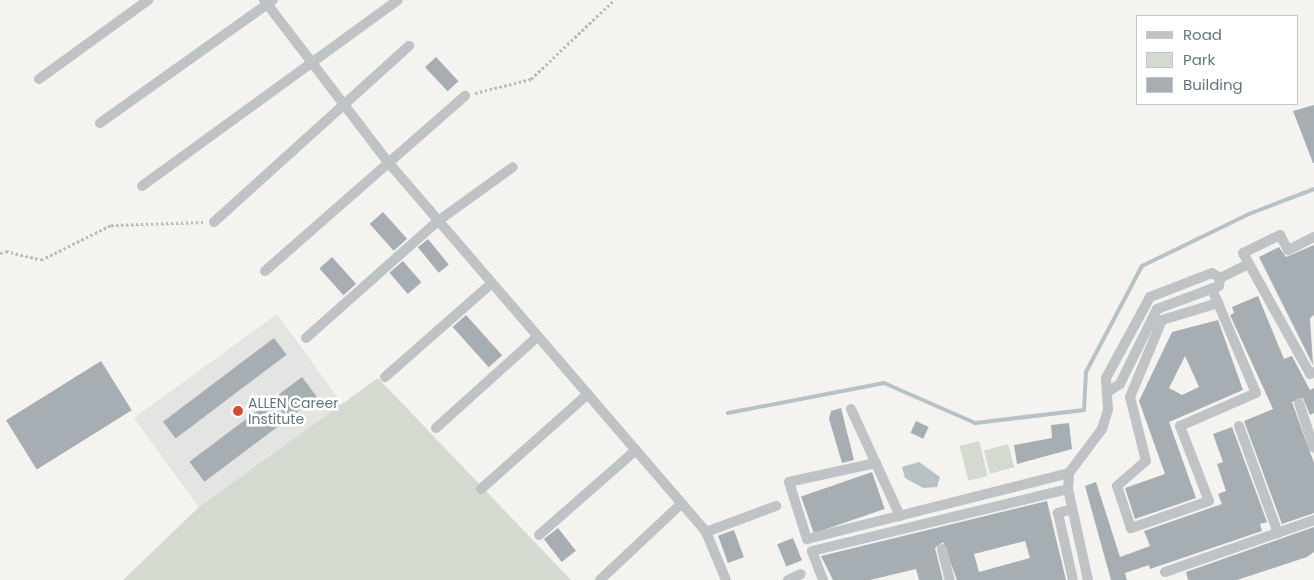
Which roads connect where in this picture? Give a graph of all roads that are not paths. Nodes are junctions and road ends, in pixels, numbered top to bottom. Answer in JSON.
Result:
{"nodes":[{"id":1,"x":148,"y":0,"type":"edge"},
{"id":2,"x":398,"y":0,"type":"edge"},
{"id":3,"x":268,"y":2,"type":"edge"},
{"id":4,"x":409,"y":46,"type":"dead end"},
{"id":5,"x":310,"y":64,"type":"junction"},
{"id":6,"x":39,"y":79,"type":"dead end"},
{"id":7,"x":465,"y":96,"type":"road end"},
{"id":8,"x":343,"y":106,"type":"junction"},
{"id":9,"x":100,"y":124,"type":"dead end"},
{"id":10,"x":388,"y":162,"type":"junction"},
{"id":11,"x":513,"y":167,"type":"dead end"},
{"id":12,"x":142,"y":186,"type":"dead end"},
{"id":13,"x":438,"y":221,"type":"junction"},
{"id":14,"x":214,"y":222,"type":"road end"},
{"id":15,"x":1314,"y":237,"type":"edge"},
{"id":16,"x":1249,"y":264,"type":"junction"},
{"id":17,"x":265,"y":271,"type":"dead end"},
{"id":18,"x":1220,"y":278,"type":"junction"},
{"id":19,"x":492,"y":283,"type":"junction"},
{"id":20,"x":1212,"y":289,"type":"junction"},
{"id":21,"x":1218,"y":303,"type":"junction"},
{"id":22,"x":538,"y":336,"type":"junction"},
{"id":23,"x":306,"y":338,"type":"dead end"},
{"id":24,"x":1314,"y":372,"type":"edge"},
{"id":25,"x":384,"y":376,"type":"dead end"},
{"id":26,"x":1109,"y":391,"type":"junction"},
{"id":27,"x":588,"y":394,"type":"junction"},
{"id":28,"x":1298,"y":403,"type":"dead end"},
{"id":29,"x":851,"y":409,"type":"dead end"},
{"id":30,"x":1310,"y":420,"type":"edge"},
{"id":31,"x":1239,"y":426,"type":"dead end"},
{"id":32,"x":436,"y":428,"type":"dead end"},
{"id":33,"x":1314,"y":448,"type":"edge"},
{"id":34,"x":636,"y":450,"type":"junction"},
{"id":35,"x":876,"y":463,"type":"junction"},
{"id":36,"x":1068,"y":473,"type":"junction"},
{"id":37,"x":481,"y":489,"type":"dead end"},
{"id":38,"x":1068,"y":489,"type":"junction"},
{"id":39,"x":682,"y":504,"type":"junction"},
{"id":40,"x":776,"y":506,"type":"dead end"},
{"id":41,"x":1072,"y":508,"type":"junction"},
{"id":42,"x":900,"y":516,"type":"junction"},
{"id":43,"x":1314,"y":520,"type":"edge"},
{"id":44,"x":706,"y":532,"type":"junction"},
{"id":45,"x":1278,"y":533,"type":"junction"},
{"id":46,"x":539,"y":535,"type":"dead end"},
{"id":47,"x":942,"y":549,"type":"dead end"},
{"id":48,"x":1165,"y":572,"type":"dead end"},
{"id":49,"x":801,"y":574,"type":"dead end"},
{"id":50,"x":600,"y":580,"type":"edge"},
{"id":51,"x":726,"y":580,"type":"edge"},
{"id":52,"x":788,"y":580,"type":"edge"},
{"id":53,"x":824,"y":580,"type":"edge"},
{"id":54,"x":950,"y":580,"type":"edge"},
{"id":55,"x":1073,"y":580,"type":"edge"},
{"id":56,"x":1088,"y":580,"type":"edge"}],
"edges":[{"from":1,"to":6,"type":"street"},
{"from":2,"to":5,"type":"street"},
{"from":3,"to":5,"type":"street"},
{"from":3,"to":9,"type":"street"},
{"from":4,"to":8,"type":"street"},
{"from":5,"to":8,"type":"street"},
{"from":5,"to":12,"type":"street"},
{"from":7,"to":10,"type":"street"},
{"from":8,"to":10,"type":"street"},
{"from":8,"to":14,"type":"street"},
{"from":10,"to":13,"type":"street"},
{"from":10,"to":17,"type":"street"},
{"from":11,"to":13,"type":"street"},
{"from":13,"to":19,"type":"street"},
{"from":13,"to":23,"type":"street"},
{"from":15,"to":16,"type":"street"},
{"from":16,"to":18,"type":"street"},
{"from":16,"to":24,"type":"street"},
{"from":18,"to":20,"type":"street"},
{"from":18,"to":26,"type":"street"},
{"from":19,"to":22,"type":"street"},
{"from":19,"to":25,"type":"street"},
{"from":20,"to":21,"type":"street"},
{"from":20,"to":26,"type":"street"},
{"from":21,"to":21,"type":"street"},
{"from":22,"to":27,"type":"street"},
{"from":22,"to":32,"type":"street"},
{"from":26,"to":36,"type":"street"},
{"from":27,"to":34,"type":"street"},
{"from":27,"to":37,"type":"street"},
{"from":28,"to":30,"type":"street"},
{"from":29,"to":35,"type":"street"},
{"from":30,"to":33,"type":"street"},
{"from":31,"to":45,"type":"street"},
{"from":34,"to":39,"type":"street"},
{"from":34,"to":46,"type":"street"},
{"from":35,"to":42,"type":"street"},
{"from":35,"to":42,"type":"street"},
{"from":36,"to":38,"type":"street"},
{"from":36,"to":42,"type":"street"},
{"from":38,"to":41,"type":"street"},
{"from":38,"to":53,"type":"street"},
{"from":39,"to":44,"type":"street"},
{"from":39,"to":50,"type":"street"},
{"from":40,"to":44,"type":"street"},
{"from":41,"to":55,"type":"street"},
{"from":41,"to":56,"type":"street"},
{"from":43,"to":45,"type":"street"},
{"from":44,"to":51,"type":"street"},
{"from":45,"to":48,"type":"street"},
{"from":47,"to":54,"type":"street"},
{"from":49,"to":52,"type":"street"}]}
